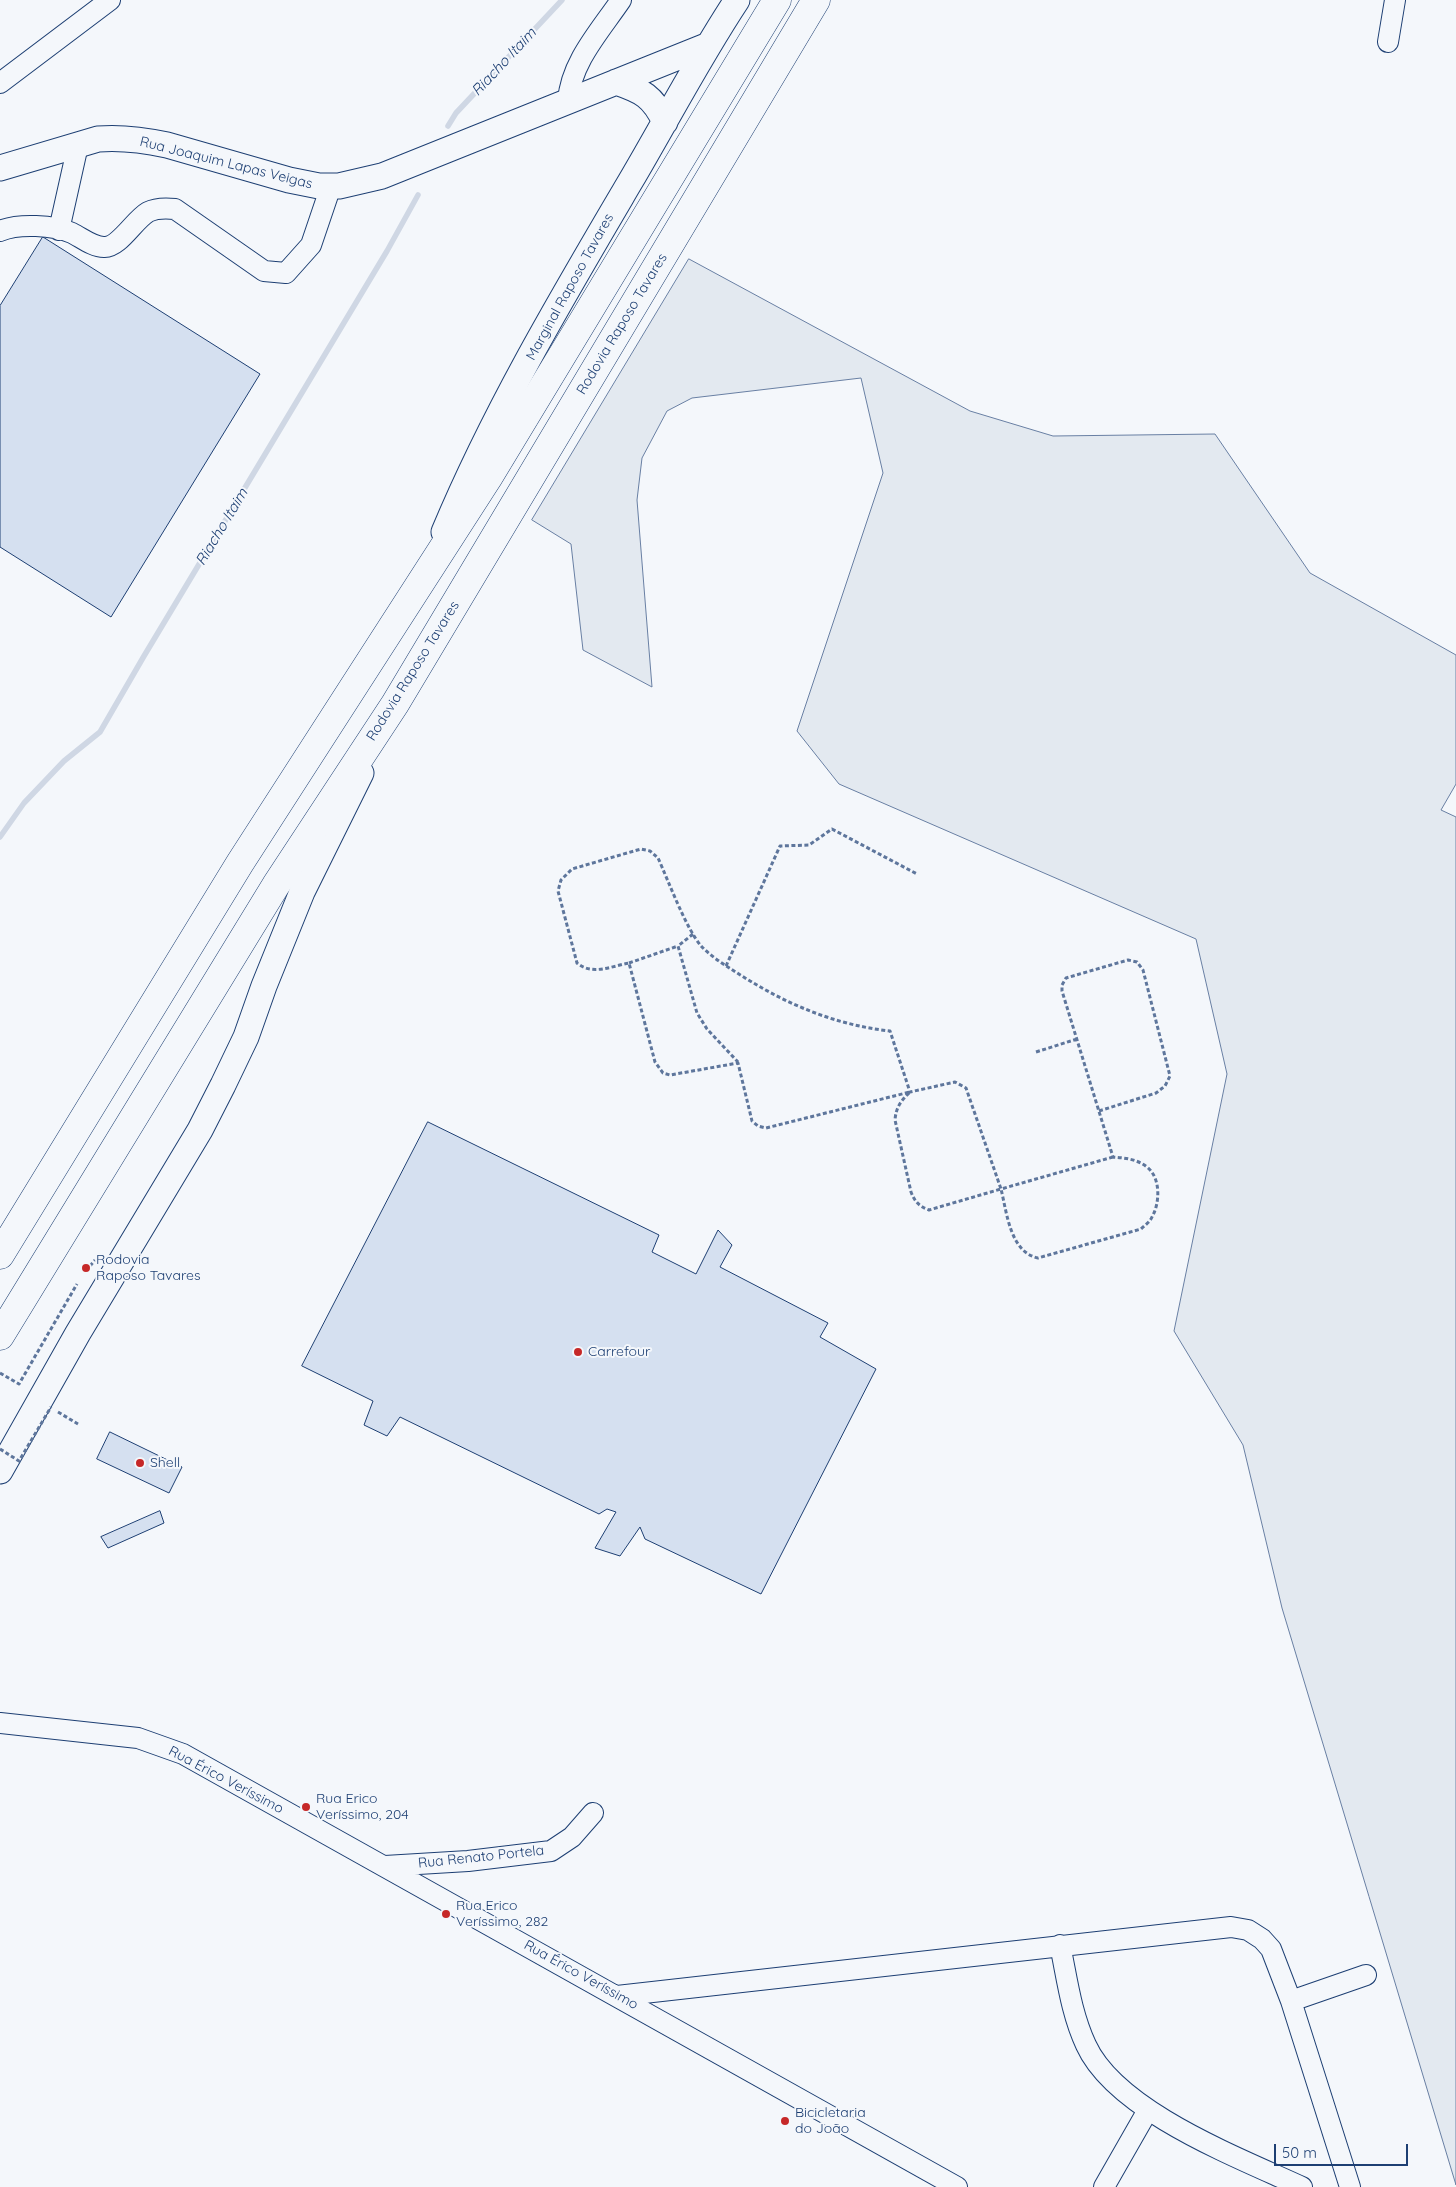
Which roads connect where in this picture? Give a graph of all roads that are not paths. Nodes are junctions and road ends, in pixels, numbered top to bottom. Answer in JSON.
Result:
{"nodes":[{"id":1,"x":110,"y":0,"type":"edge"},
{"id":2,"x":621,"y":0,"type":"edge"},
{"id":3,"x":736,"y":0,"type":"edge"},
{"id":4,"x":777,"y":0,"type":"edge"},
{"id":5,"x":816,"y":0,"type":"edge"},
{"id":6,"x":1396,"y":0,"type":"edge"},
{"id":7,"x":1388,"y":42,"type":"dead end"},
{"id":8,"x":706,"y":46,"type":"junction"},
{"id":9,"x":616,"y":82,"type":"junction"},
{"id":10,"x":0,"y":83,"type":"edge"},
{"id":11,"x":568,"y":101,"type":"junction"},
{"id":12,"x":665,"y":122,"type":"junction"},
{"id":13,"x":78,"y":145,"type":"junction"},
{"id":14,"x":0,"y":168,"type":"edge"},
{"id":15,"x":331,"y":186,"type":"junction"},
{"id":16,"x":59,"y":230,"type":"junction"},
{"id":17,"x":0,"y":231,"type":"edge"},
{"id":18,"x":422,"y":583,"type":"junction"},
{"id":19,"x":395,"y":704,"type":"junction"},
{"id":20,"x":0,"y":1255,"type":"edge"},
{"id":21,"x":0,"y":1336,"type":"edge"},
{"id":22,"x":0,"y":1471,"type":"edge"},
{"id":23,"x":0,"y":1723,"type":"edge"},
{"id":24,"x":593,"y":1813,"type":"dead end"},
{"id":25,"x":385,"y":1866,"type":"junction"},
{"id":26,"x":1060,"y":1945,"type":"junction"},
{"id":27,"x":1366,"y":1975,"type":"dead end"},
{"id":28,"x":618,"y":1996,"type":"junction"},
{"id":29,"x":1290,"y":2001,"type":"junction"},
{"id":30,"x":1148,"y":2110,"type":"junction"},
{"id":31,"x":957,"y":2187,"type":"edge"},
{"id":32,"x":1104,"y":2187,"type":"edge"},
{"id":33,"x":1302,"y":2187,"type":"edge"},
{"id":34,"x":1350,"y":2187,"type":"edge"}],
"edges":[{"from":1,"to":10,"type":"street"},
{"from":2,"to":11,"type":"street"},
{"from":3,"to":8,"type":"main road","name":"Marginal Raposo Tavares"},
{"from":4,"to":18,"type":"highway"},
{"from":5,"to":19,"type":"highway","name":"Rodovia Raposo Tavares"},
{"from":6,"to":7,"type":"street"},
{"from":8,"to":9,"type":"main road","name":"Rua Joaquim Lapas Veigas"},
{"from":8,"to":12,"type":"main road","name":"Marginal Raposo Tavares"},
{"from":9,"to":11,"type":"main road","name":"Rua Joaquim Lapas Veigas"},
{"from":9,"to":12,"type":"main road"},
{"from":11,"to":15,"type":"main road","name":"Rua Joaquim Lapas Veigas"},
{"from":12,"to":18,"type":"main road","name":"Marginal Raposo Tavares"},
{"from":13,"to":14,"type":"main road","name":"Rua Joaquim Lapas Veigas"},
{"from":13,"to":15,"type":"main road","name":"Rua Joaquim Lapas Veigas"},
{"from":13,"to":16,"type":"street"},
{"from":15,"to":16,"type":"street"},
{"from":16,"to":17,"type":"street"},
{"from":18,"to":20,"type":"highway"},
{"from":19,"to":21,"type":"highway","name":"Rodovia Raposo Tavares"},
{"from":19,"to":22,"type":"main road"},
{"from":23,"to":25,"type":"street","name":"Rua Érico Veríssimo"},
{"from":24,"to":25,"type":"street","name":"Rua Renato Portela"},
{"from":25,"to":28,"type":"street","name":"Rua Érico Veríssimo"},
{"from":26,"to":28,"type":"street"},
{"from":26,"to":29,"type":"street"},
{"from":26,"to":30,"type":"street"},
{"from":27,"to":29,"type":"street"},
{"from":28,"to":31,"type":"street","name":"Rua Érico Veríssimo"},
{"from":29,"to":34,"type":"street"},
{"from":30,"to":32,"type":"street"},
{"from":30,"to":33,"type":"street"}]}
